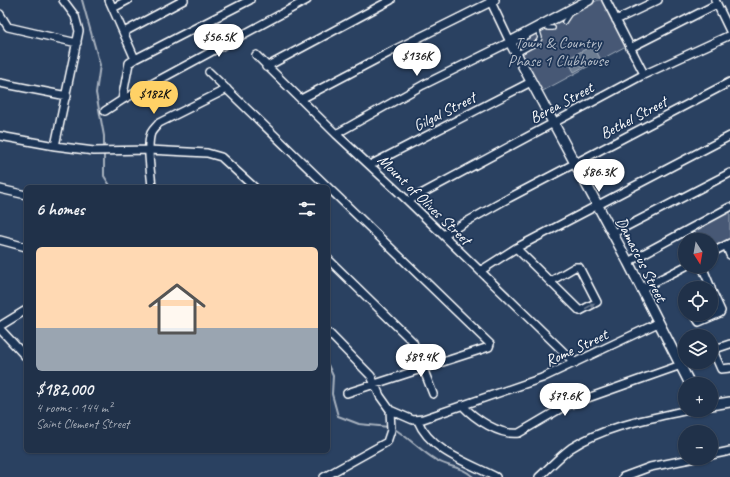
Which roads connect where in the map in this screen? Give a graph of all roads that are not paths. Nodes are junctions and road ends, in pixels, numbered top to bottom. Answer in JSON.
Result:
{"nodes":[{"id":1,"x":63,"y":0,"type":"edge"},
{"id":2,"x":110,"y":0,"type":"edge"},
{"id":3,"x":128,"y":0,"type":"edge"},
{"id":4,"x":184,"y":0,"type":"edge"},
{"id":5,"x":250,"y":0,"type":"edge"},
{"id":6,"x":306,"y":0,"type":"edge"},
{"id":7,"x":391,"y":0,"type":"edge"},
{"id":8,"x":589,"y":0,"type":"edge"},
{"id":9,"x":606,"y":0,"type":"edge"},
{"id":10,"x":658,"y":0,"type":"edge"},
{"id":11,"x":492,"y":1,"type":"edge"},
{"id":12,"x":716,"y":2,"type":"edge"},
{"id":13,"x":113,"y":8,"type":"junction"},
{"id":14,"x":572,"y":9,"type":"junction"},
{"id":15,"x":0,"y":14,"type":"edge"},
{"id":16,"x":616,"y":20,"type":"junction"},
{"id":17,"x":564,"y":22,"type":"dead end"},
{"id":18,"x":539,"y":26,"type":"junction"},
{"id":19,"x":553,"y":28,"type":"dead end"},
{"id":20,"x":730,"y":31,"type":"edge"},
{"id":21,"x":124,"y":32,"type":"junction"},
{"id":22,"x":730,"y":35,"type":"edge"},
{"id":23,"x":510,"y":42,"type":"junction"},
{"id":24,"x":78,"y":43,"type":"junction"},
{"id":25,"x":630,"y":48,"type":"junction"},
{"id":26,"x":517,"y":54,"type":"junction"},
{"id":27,"x":256,"y":55,"type":"dead end"},
{"id":28,"x":135,"y":59,"type":"junction"},
{"id":29,"x":266,"y":67,"type":"junction"},
{"id":30,"x":209,"y":72,"type":"dead end"},
{"id":31,"x":644,"y":74,"type":"junction"},
{"id":32,"x":531,"y":82,"type":"junction"},
{"id":33,"x":730,"y":82,"type":"edge"},
{"id":34,"x":0,"y":83,"type":"edge"},
{"id":35,"x":227,"y":89,"type":"junction"},
{"id":36,"x":67,"y":96,"type":"junction"},
{"id":37,"x":122,"y":100,"type":"junction"},
{"id":38,"x":301,"y":100,"type":"junction"},
{"id":39,"x":105,"y":111,"type":"dead end"},
{"id":40,"x":554,"y":121,"type":"junction"},
{"id":41,"x":336,"y":134,"type":"junction"},
{"id":42,"x":0,"y":136,"type":"edge"},
{"id":43,"x":730,"y":136,"type":"edge"},
{"id":44,"x":55,"y":146,"type":"junction"},
{"id":45,"x":149,"y":150,"type":"junction"},
{"id":46,"x":575,"y":163,"type":"junction"},
{"id":47,"x":370,"y":165,"type":"junction"},
{"id":48,"x":730,"y":173,"type":"edge"},
{"id":49,"x":152,"y":185,"type":"edge"},
{"id":50,"x":252,"y":185,"type":"edge"},
{"id":51,"x":326,"y":185,"type":"edge"},
{"id":52,"x":0,"y":189,"type":"edge"},
{"id":53,"x":330,"y":189,"type":"edge"},
{"id":54,"x":24,"y":195,"type":"edge"},
{"id":55,"x":408,"y":201,"type":"junction"},
{"id":56,"x":596,"y":205,"type":"junction"},
{"id":57,"x":730,"y":207,"type":"edge"},
{"id":58,"x":612,"y":234,"type":"junction"},
{"id":59,"x":443,"y":235,"type":"junction"},
{"id":60,"x":0,"y":240,"type":"edge"},
{"id":61,"x":728,"y":244,"type":"edge"},
{"id":62,"x":24,"y":246,"type":"edge"},
{"id":63,"x":516,"y":248,"type":"junction"},
{"id":64,"x":718,"y":249,"type":"edge"},
{"id":65,"x":730,"y":255,"type":"edge"},
{"id":66,"x":330,"y":261,"type":"edge"},
{"id":67,"x":628,"y":262,"type":"junction"},
{"id":68,"x":678,"y":270,"type":"edge"},
{"id":69,"x":480,"y":271,"type":"junction"},
{"id":70,"x":551,"y":281,"type":"junction"},
{"id":71,"x":641,"y":289,"type":"junction"},
{"id":72,"x":718,"y":304,"type":"edge"},
{"id":73,"x":24,"y":311,"type":"edge"},
{"id":74,"x":718,"y":315,"type":"edge"},
{"id":75,"x":658,"y":323,"type":"junction"},
{"id":76,"x":0,"y":326,"type":"edge"},
{"id":77,"x":0,"y":329,"type":"edge"},
{"id":78,"x":330,"y":334,"type":"edge"},
{"id":79,"x":730,"y":344,"type":"edge"},
{"id":80,"x":24,"y":355,"type":"edge"},
{"id":81,"x":678,"y":361,"type":"edge"},
{"id":82,"x":575,"y":363,"type":"junction"},
{"id":83,"x":678,"y":366,"type":"edge"},
{"id":84,"x":423,"y":368,"type":"junction"},
{"id":85,"x":730,"y":368,"type":"edge"},
{"id":86,"x":374,"y":383,"type":"junction"},
{"id":87,"x":347,"y":393,"type":"dead end"},
{"id":88,"x":433,"y":394,"type":"dead end"},
{"id":89,"x":730,"y":402,"type":"edge"},
{"id":90,"x":718,"y":404,"type":"edge"},
{"id":91,"x":462,"y":405,"type":"junction"},
{"id":92,"x":390,"y":410,"type":"junction"},
{"id":93,"x":678,"y":412,"type":"edge"},
{"id":94,"x":418,"y":420,"type":"junction"},
{"id":95,"x":730,"y":451,"type":"edge"},
{"id":96,"x":718,"y":454,"type":"edge"},
{"id":97,"x":678,"y":462,"type":"edge"},
{"id":98,"x":324,"y":477,"type":"edge"},
{"id":99,"x":496,"y":477,"type":"edge"},
{"id":100,"x":539,"y":477,"type":"edge"},
{"id":101,"x":623,"y":477,"type":"edge"}],
"edges":[{"from":1,"to":24,"type":"street"},
{"from":2,"to":13,"type":"street"},
{"from":3,"to":13,"type":"street"},
{"from":4,"to":21,"type":"street"},
{"from":5,"to":28,"type":"street"},
{"from":6,"to":37,"type":"street"},
{"from":7,"to":29,"type":"street"},
{"from":8,"to":14,"type":"street"},
{"from":9,"to":16,"type":"street"},
{"from":10,"to":16,"type":"street"},
{"from":11,"to":23,"type":"street","name":"Damascus Street"},
{"from":11,"to":38,"type":"street"},
{"from":12,"to":20,"type":"street"},
{"from":12,"to":25,"type":"street"},
{"from":13,"to":21,"type":"street"},
{"from":14,"to":17,"type":"lane"},
{"from":14,"to":18,"type":"street"},
{"from":15,"to":24,"type":"street"},
{"from":16,"to":25,"type":"street"},
{"from":18,"to":19,"type":"lane"},
{"from":18,"to":23,"type":"street"},
{"from":18,"to":26,"type":"lane"},
{"from":21,"to":28,"type":"street"},
{"from":22,"to":31,"type":"street","name":"Berea Street"},
{"from":23,"to":26,"type":"street","name":"Damascus Street"},
{"from":23,"to":41,"type":"street"},
{"from":24,"to":36,"type":"street"},
{"from":25,"to":31,"type":"street"},
{"from":26,"to":32,"type":"street","name":"Damascus Street"},
{"from":27,"to":29,"type":"street","name":"Mount of Olives Street"},
{"from":28,"to":37,"type":"street"},
{"from":29,"to":38,"type":"street","name":"Mount of Olives Street"},
{"from":30,"to":35,"type":"street"},
{"from":31,"to":40,"type":"street","name":"Berea Street"},
{"from":32,"to":40,"type":"street","name":"Damascus Street"},
{"from":32,"to":47,"type":"street","name":"Gilgal Street"},
{"from":33,"to":46,"type":"street","name":"Bethel Street"},
{"from":34,"to":36,"type":"street"},
{"from":35,"to":45,"type":"street"},
{"from":35,"to":51,"type":"street"},
{"from":36,"to":44,"type":"street"},
{"from":37,"to":39,"type":"street"},
{"from":38,"to":41,"type":"street","name":"Mount of Olives Street"},
{"from":40,"to":46,"type":"street","name":"Damascus Street"},
{"from":40,"to":55,"type":"street","name":"Berea Street"},
{"from":41,"to":47,"type":"street","name":"Mount of Olives Street"},
{"from":42,"to":44,"type":"street"},
{"from":43,"to":56,"type":"street"},
{"from":44,"to":45,"type":"street"},
{"from":45,"to":49,"type":"street"},
{"from":45,"to":50,"type":"street"},
{"from":46,"to":56,"type":"street","name":"Damascus Street"},
{"from":46,"to":59,"type":"street","name":"Bethel Street"},
{"from":47,"to":55,"type":"street","name":"Mount of Olives Street"},
{"from":48,"to":58,"type":"street"},
{"from":52,"to":54,"type":"street"},
{"from":53,"to":84,"type":"street"},
{"from":55,"to":59,"type":"street","name":"Mount of Olives Street"},
{"from":56,"to":58,"type":"street","name":"Damascus Street"},
{"from":56,"to":63,"type":"street"},
{"from":57,"to":67,"type":"street"},
{"from":58,"to":67,"type":"street","name":"Damascus Street"},
{"from":59,"to":69,"type":"street","name":"Mount of Olives Street"},
{"from":60,"to":62,"type":"street"},
{"from":61,"to":64,"type":"street"},
{"from":61,"to":65,"type":"street"},
{"from":63,"to":69,"type":"street"},
{"from":63,"to":70,"type":"street"},
{"from":66,"to":84,"type":"street"},
{"from":67,"to":71,"type":"street","name":"Damascus Street"},
{"from":68,"to":71,"type":"street"},
{"from":69,"to":82,"type":"street","name":"Mount of Olives Street"},
{"from":70,"to":70,"type":"street","one_way":true},
{"from":71,"to":75,"type":"street","name":"Damascus Street"},
{"from":72,"to":74,"type":"street"},
{"from":73,"to":76,"type":"street"},
{"from":75,"to":81,"type":"street","name":"Damascus Street"},
{"from":75,"to":82,"type":"street","name":"Rome Street"},
{"from":77,"to":80,"type":"street"},
{"from":78,"to":86,"type":"street"},
{"from":79,"to":85,"type":"street"},
{"from":82,"to":91,"type":"street","name":"Rome Street"},
{"from":83,"to":91,"type":"street"},
{"from":84,"to":86,"type":"street"},
{"from":84,"to":88,"type":"street"},
{"from":86,"to":87,"type":"street"},
{"from":86,"to":92,"type":"street"},
{"from":89,"to":90,"type":"street"},
{"from":91,"to":94,"type":"street","name":"Rome Street"},
{"from":92,"to":94,"type":"street"},
{"from":92,"to":98,"type":"street"},
{"from":93,"to":100,"type":"street"},
{"from":94,"to":99,"type":"street"},
{"from":95,"to":96,"type":"street"},
{"from":97,"to":101,"type":"street"}]}
